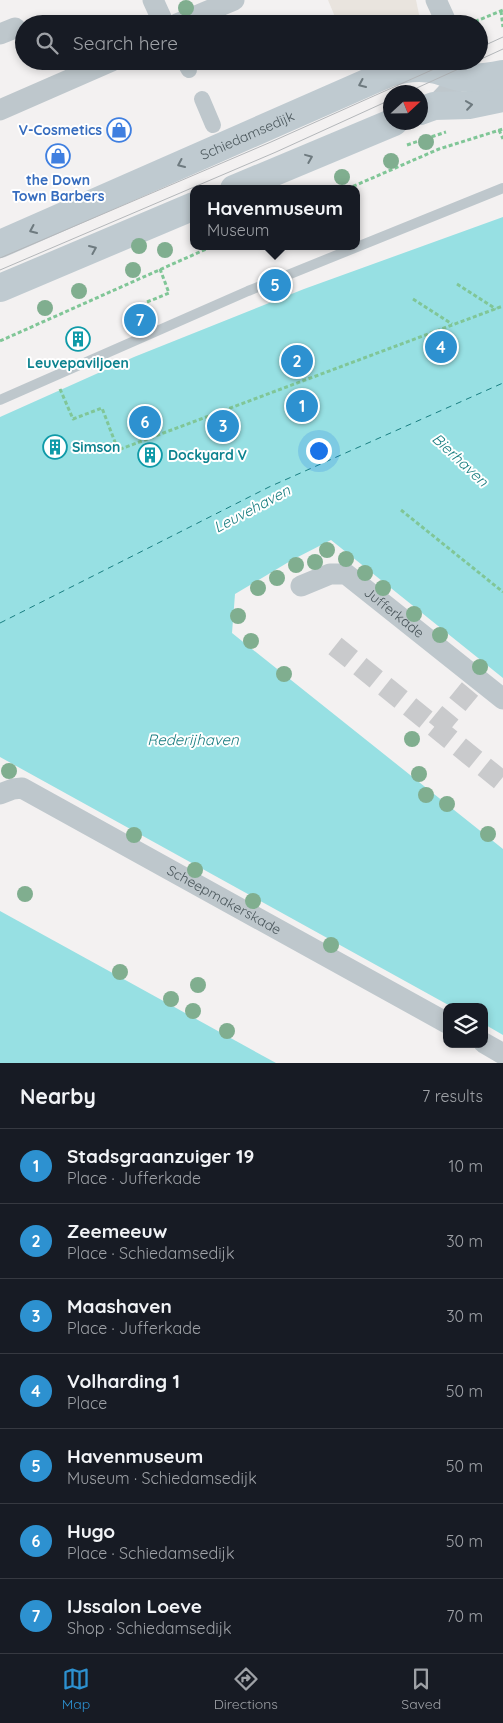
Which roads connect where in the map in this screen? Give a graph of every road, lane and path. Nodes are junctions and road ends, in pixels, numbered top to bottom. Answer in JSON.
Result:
{"nodes":[{"id":1,"x":153,"y":0,"type":"edge"},
{"id":2,"x":234,"y":0,"type":"edge"},
{"id":3,"x":436,"y":0,"type":"edge"},
{"id":4,"x":502,"y":11,"type":"edge"},
{"id":5,"x":160,"y":15,"type":"edge"},
{"id":6,"x":199,"y":15,"type":"edge"},
{"id":7,"x":443,"y":15,"type":"edge"},
{"id":8,"x":488,"y":16,"type":"edge"},
{"id":9,"x":503,"y":28,"type":"edge"},
{"id":10,"x":91,"y":70,"type":"edge"},
{"id":11,"x":398,"y":70,"type":"edge"},
{"id":12,"x":459,"y":70,"type":"edge"},
{"id":13,"x":464,"y":70,"type":"edge"},
{"id":14,"x":503,"y":74,"type":"edge"},
{"id":15,"x":503,"y":98,"type":"edge"},
{"id":16,"x":202,"y":99,"type":"dead end"},
{"id":17,"x":428,"y":108,"type":"edge"},
{"id":18,"x":428,"y":109,"type":"edge"},
{"id":19,"x":0,"y":110,"type":"edge"},
{"id":20,"x":213,"y":125,"type":"dead end"},
{"id":21,"x":498,"y":125,"type":"dead end"},
{"id":22,"x":455,"y":129,"type":"dead end"},
{"id":23,"x":501,"y":130,"type":"edge"},
{"id":24,"x":396,"y":135,"type":"edge"},
{"id":25,"x":503,"y":139,"type":"edge"},
{"id":26,"x":246,"y":185,"type":"edge"},
{"id":27,"x":356,"y":185,"type":"edge"},
{"id":28,"x":503,"y":188,"type":"edge"},
{"id":29,"x":190,"y":208,"type":"edge"},
{"id":30,"x":0,"y":244,"type":"edge"},
{"id":31,"x":360,"y":246,"type":"edge"},
{"id":32,"x":204,"y":250,"type":"edge"},
{"id":33,"x":350,"y":250,"type":"edge"},
{"id":34,"x":160,"y":269,"type":"junction"},
{"id":35,"x":457,"y":284,"type":"dead end"},
{"id":36,"x":0,"y":288,"type":"edge"},
{"id":37,"x":413,"y":299,"type":"dead end"},
{"id":38,"x":147,"y":302,"type":"dead end"},
{"id":39,"x":503,"y":306,"type":"edge"},
{"id":40,"x":496,"y":309,"type":"junction"},
{"id":41,"x":453,"y":325,"type":"junction"},
{"id":42,"x":0,"y":341,"type":"edge"},
{"id":43,"x":60,"y":390,"type":"dead end"},
{"id":44,"x":0,"y":400,"type":"edge"},
{"id":45,"x":401,"y":510,"type":"dead end"},
{"id":46,"x":302,"y":586,"type":"dead end"},
{"id":47,"x":503,"y":592,"type":"edge"},
{"id":48,"x":503,"y":699,"type":"edge"},
{"id":49,"x":0,"y":794,"type":"edge"},
{"id":50,"x":443,"y":1021,"type":"edge"},
{"id":51,"x":488,"y":1045,"type":"edge"},
{"id":52,"x":503,"y":1054,"type":"edge"}],
"edges":[{"from":1,"to":5,"type":"street"},
{"from":2,"to":6,"type":"street"},
{"from":3,"to":7,"type":"street"},
{"from":4,"to":8,"type":"path"},
{"from":4,"to":9,"type":"path"},
{"from":10,"to":19,"type":"street"},
{"from":11,"to":30,"type":"main road","name":"Schiedamsedijk","one_way":true},
{"from":12,"to":17,"type":"street"},
{"from":13,"to":14,"type":"main road","name":"Schiedamsedijk"},
{"from":18,"to":15,"type":"main road","one_way":true},
{"from":16,"to":20,"type":"street"},
{"from":21,"to":23,"type":"path"},
{"from":22,"to":24,"type":"path"},
{"from":23,"to":25,"type":"path"},
{"from":23,"to":27,"type":"path"},
{"from":26,"to":24,"type":"main road","one_way":true},
{"from":28,"to":31,"type":"lane"},
{"from":36,"to":29,"type":"main road","one_way":true},
{"from":32,"to":34,"type":"path"},
{"from":33,"to":44,"type":"lane"},
{"from":34,"to":38,"type":"path"},
{"from":34,"to":42,"type":"path"},
{"from":35,"to":40,"type":"path"},
{"from":37,"to":41,"type":"path"},
{"from":39,"to":40,"type":"path"},
{"from":40,"to":41,"type":"path"},
{"from":41,"to":43,"type":"path"},
{"from":45,"to":47,"type":"path"},
{"from":46,"to":48,"type":"street","name":"Jufferkade"},
{"from":49,"to":50,"type":"street","name":"Scheepmakerskade"},
{"from":51,"to":52,"type":"street"}]}
